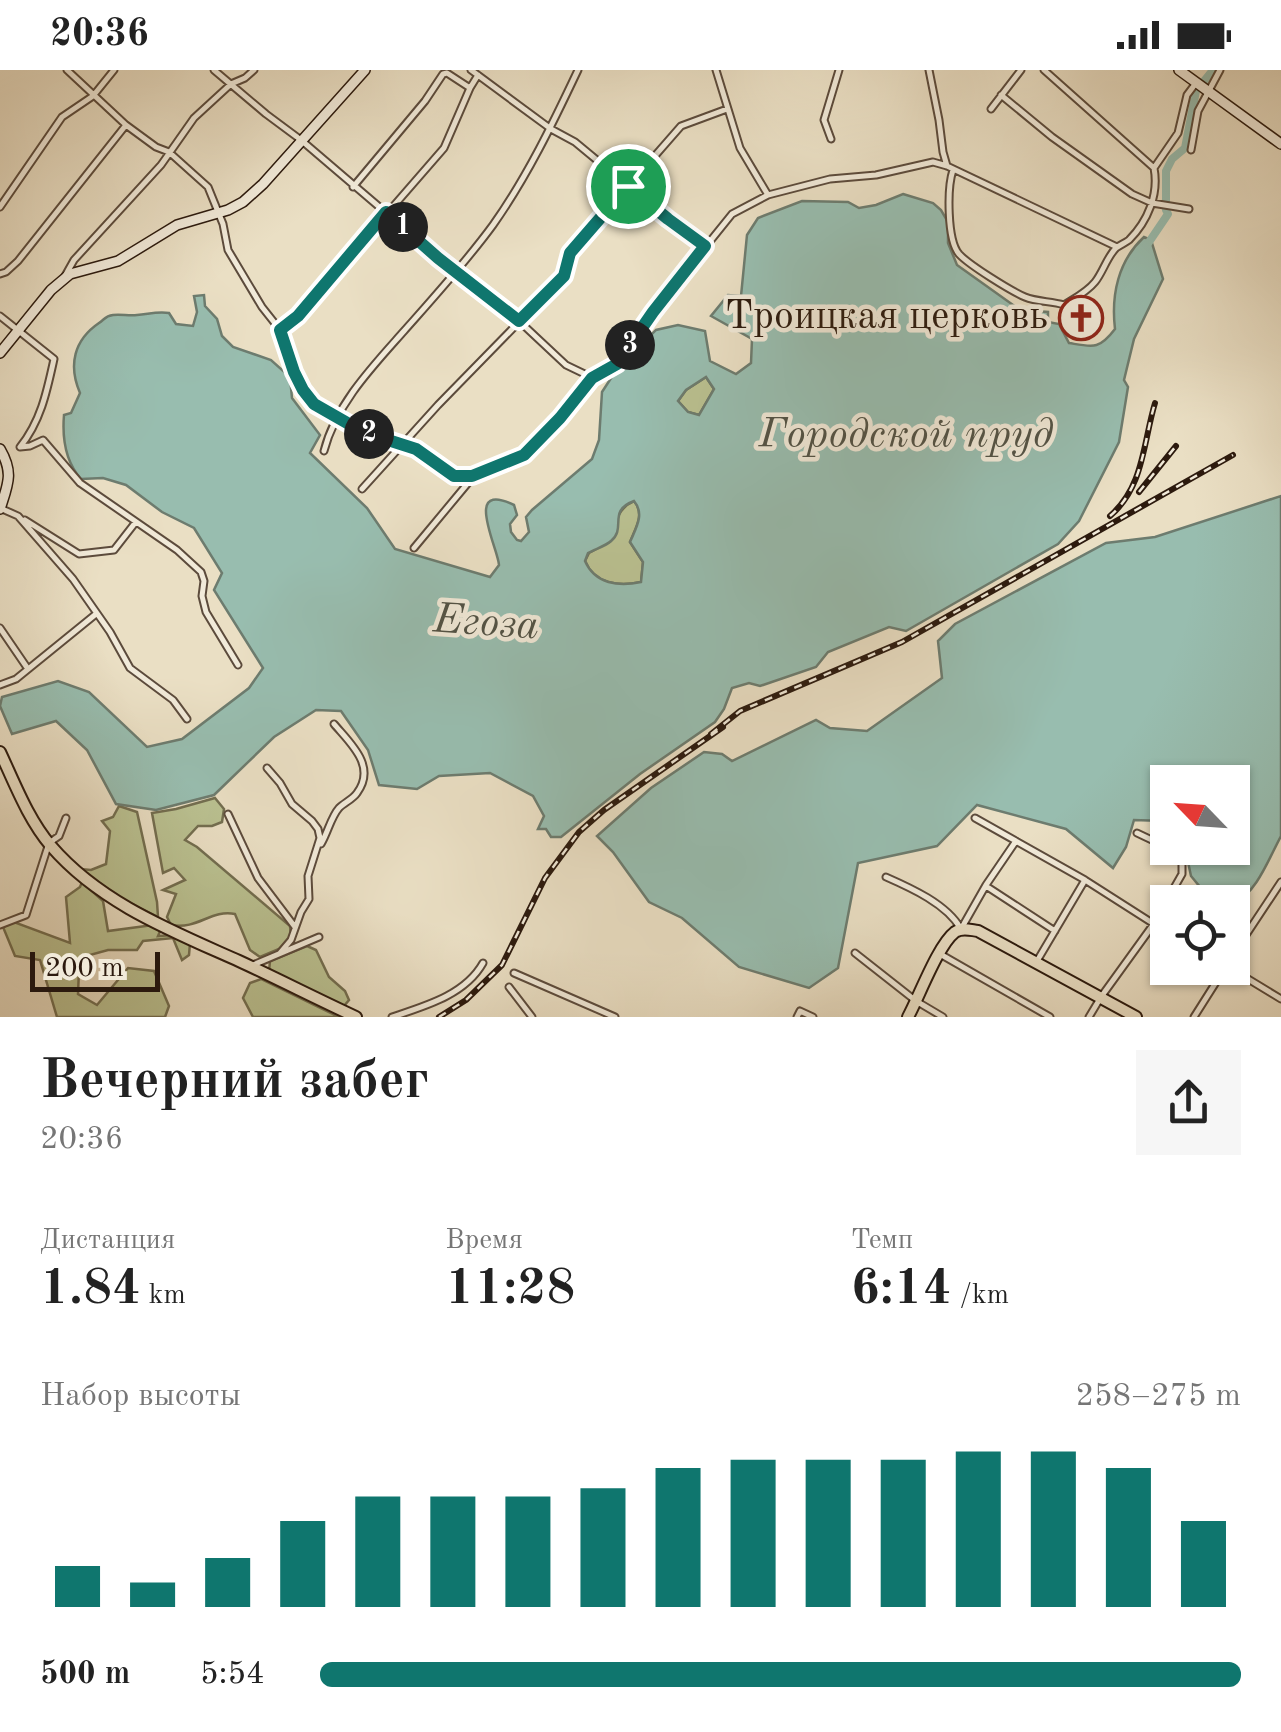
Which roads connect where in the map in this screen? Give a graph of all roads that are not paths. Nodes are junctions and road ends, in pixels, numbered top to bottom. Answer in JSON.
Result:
{"nodes":[{"id":1,"x":67,"y":70,"type":"edge"},
{"id":2,"x":114,"y":70,"type":"edge"},
{"id":3,"x":214,"y":70,"type":"edge"},
{"id":4,"x":254,"y":70,"type":"edge"},
{"id":5,"x":365,"y":70,"type":"edge"},
{"id":6,"x":471,"y":70,"type":"edge"},
{"id":7,"x":578,"y":70,"type":"edge"},
{"id":8,"x":716,"y":70,"type":"edge"},
{"id":9,"x":839,"y":70,"type":"edge"},
{"id":10,"x":929,"y":70,"type":"edge"},
{"id":11,"x":1022,"y":70,"type":"edge"},
{"id":12,"x":1044,"y":70,"type":"edge"},
{"id":13,"x":1179,"y":70,"type":"edge"},
{"id":14,"x":1220,"y":70,"type":"edge"},
{"id":15,"x":478,"y":75,"type":"junction"},
{"id":16,"x":231,"y":84,"type":"junction"},
{"id":17,"x":1201,"y":87,"type":"junction"},
{"id":18,"x":470,"y":88,"type":"junction"},
{"id":19,"x":1001,"y":95,"type":"junction"},
{"id":20,"x":94,"y":96,"type":"junction"},
{"id":21,"x":991,"y":108,"type":"dead end"},
{"id":22,"x":727,"y":109,"type":"junction"},
{"id":23,"x":126,"y":126,"type":"junction"},
{"id":24,"x":551,"y":128,"type":"junction"},
{"id":25,"x":832,"y":138,"type":"dead end"},
{"id":26,"x":301,"y":140,"type":"junction"},
{"id":27,"x":1281,"y":144,"type":"edge"},
{"id":28,"x":1191,"y":150,"type":"dead end"},
{"id":29,"x":169,"y":152,"type":"junction"},
{"id":30,"x":942,"y":152,"type":"junction"},
{"id":31,"x":933,"y":162,"type":"junction"},
{"id":32,"x":950,"y":168,"type":"junction"},
{"id":33,"x":1154,"y":168,"type":"junction"},
{"id":34,"x":628,"y":186,"type":"junction"},
{"id":35,"x":353,"y":187,"type":"junction"},
{"id":36,"x":768,"y":196,"type":"junction"},
{"id":37,"x":1155,"y":204,"type":"junction"},
{"id":38,"x":0,"y":206,"type":"edge"},
{"id":39,"x":1189,"y":209,"type":"dead end"},
{"id":40,"x":386,"y":212,"type":"junction"},
{"id":41,"x":216,"y":213,"type":"junction"},
{"id":42,"x":705,"y":246,"type":"junction"},
{"id":43,"x":1117,"y":248,"type":"junction"},
{"id":44,"x":456,"y":272,"type":"junction"},
{"id":45,"x":0,"y":274,"type":"edge"},
{"id":46,"x":63,"y":278,"type":"junction"},
{"id":47,"x":0,"y":316,"type":"edge"},
{"id":48,"x":519,"y":321,"type":"junction"},
{"id":49,"x":19,"y":330,"type":"junction"},
{"id":50,"x":280,"y":330,"type":"junction"},
{"id":51,"x":0,"y":354,"type":"edge"},
{"id":52,"x":592,"y":378,"type":"junction"},
{"id":53,"x":338,"y":417,"type":"junction"},
{"id":54,"x":402,"y":443,"type":"junction"},
{"id":55,"x":0,"y":449,"type":"edge"},
{"id":56,"x":324,"y":451,"type":"dead end"},
{"id":57,"x":472,"y":476,"type":"junction"},
{"id":58,"x":362,"y":488,"type":"dead end"},
{"id":59,"x":0,"y":508,"type":"edge"},
{"id":60,"x":18,"y":516,"type":"junction"},
{"id":61,"x":135,"y":523,"type":"junction"},
{"id":62,"x":414,"y":548,"type":"dead end"},
{"id":63,"x":96,"y":614,"type":"junction"},
{"id":64,"x":0,"y":628,"type":"edge"},
{"id":65,"x":238,"y":665,"type":"dead end"},
{"id":66,"x":28,"y":668,"type":"junction"},
{"id":67,"x":0,"y":684,"type":"edge"},
{"id":68,"x":187,"y":719,"type":"dead end"},
{"id":69,"x":334,"y":724,"type":"dead end"},
{"id":70,"x":0,"y":752,"type":"edge"},
{"id":71,"x":268,"y":768,"type":"dead end"},
{"id":72,"x":228,"y":814,"type":"dead end"},
{"id":73,"x":66,"y":818,"type":"dead end"},
{"id":74,"x":975,"y":818,"type":"dead end"},
{"id":75,"x":1136,"y":833,"type":"dead end"},
{"id":76,"x":1016,"y":841,"type":"junction"},
{"id":77,"x":49,"y":843,"type":"junction"},
{"id":78,"x":319,"y":846,"type":"junction"},
{"id":79,"x":886,"y":877,"type":"dead end"},
{"id":80,"x":1085,"y":880,"type":"junction"},
{"id":81,"x":1281,"y":882,"type":"edge"},
{"id":82,"x":1176,"y":885,"type":"edge"},
{"id":83,"x":986,"y":886,"type":"junction"},
{"id":84,"x":1274,"y":894,"type":"junction"},
{"id":85,"x":1281,"y":899,"type":"edge"},
{"id":86,"x":1150,"y":923,"type":"edge"},
{"id":87,"x":0,"y":925,"type":"edge"},
{"id":88,"x":296,"y":927,"type":"junction"},
{"id":89,"x":961,"y":929,"type":"junction"},
{"id":90,"x":1150,"y":929,"type":"edge"},
{"id":91,"x":1250,"y":929,"type":"edge"},
{"id":92,"x":1055,"y":930,"type":"junction"},
{"id":93,"x":319,"y":937,"type":"dead end"},
{"id":94,"x":280,"y":953,"type":"junction"},
{"id":95,"x":855,"y":953,"type":"dead end"},
{"id":96,"x":940,"y":954,"type":"junction"},
{"id":97,"x":1037,"y":962,"type":"junction"},
{"id":98,"x":482,"y":963,"type":"dead end"},
{"id":99,"x":251,"y":967,"type":"junction"},
{"id":100,"x":514,"y":973,"type":"dead end"},
{"id":101,"x":1250,"y":981,"type":"edge"},
{"id":102,"x":1216,"y":985,"type":"edge"},
{"id":103,"x":509,"y":987,"type":"dead end"},
{"id":104,"x":1101,"y":997,"type":"junction"},
{"id":105,"x":1281,"y":999,"type":"edge"},
{"id":106,"x":916,"y":1001,"type":"junction"},
{"id":107,"x":799,"y":1014,"type":"edge"},
{"id":108,"x":356,"y":1017,"type":"edge"},
{"id":109,"x":392,"y":1017,"type":"edge"},
{"id":110,"x":532,"y":1017,"type":"edge"},
{"id":111,"x":615,"y":1017,"type":"edge"},
{"id":112,"x":813,"y":1017,"type":"edge"},
{"id":113,"x":908,"y":1017,"type":"edge"},
{"id":114,"x":943,"y":1017,"type":"edge"},
{"id":115,"x":1050,"y":1017,"type":"edge"},
{"id":116,"x":1090,"y":1017,"type":"edge"},
{"id":117,"x":1136,"y":1017,"type":"edge"},
{"id":118,"x":1194,"y":1017,"type":"edge"}],
"edges":[{"from":1,"to":20,"type":"street"},
{"from":2,"to":20,"type":"street"},
{"from":3,"to":16,"type":"street"},
{"from":4,"to":16,"type":"street"},
{"from":5,"to":26,"type":"street"},
{"from":6,"to":15,"type":"street"},
{"from":7,"to":24,"type":"street"},
{"from":8,"to":22,"type":"street"},
{"from":9,"to":25,"type":"street"},
{"from":10,"to":30,"type":"street"},
{"from":11,"to":19,"type":"street"},
{"from":12,"to":33,"type":"street"},
{"from":13,"to":17,"type":"street"},
{"from":14,"to":17,"type":"street"},
{"from":15,"to":18,"type":"street"},
{"from":15,"to":24,"type":"street"},
{"from":16,"to":26,"type":"street"},
{"from":16,"to":29,"type":"street"},
{"from":17,"to":27,"type":"street"},
{"from":17,"to":28,"type":"street"},
{"from":17,"to":33,"type":"street"},
{"from":18,"to":35,"type":"street"},
{"from":18,"to":40,"type":"street"},
{"from":19,"to":21,"type":"street"},
{"from":19,"to":37,"type":"street"},
{"from":20,"to":23,"type":"street"},
{"from":20,"to":38,"type":"street"},
{"from":22,"to":34,"type":"street"},
{"from":22,"to":36,"type":"street"},
{"from":23,"to":29,"type":"street"},
{"from":23,"to":45,"type":"street"},
{"from":24,"to":34,"type":"street"},
{"from":24,"to":44,"type":"street"},
{"from":26,"to":35,"type":"street"},
{"from":26,"to":41,"type":"street"},
{"from":29,"to":41,"type":"street"},
{"from":29,"to":46,"type":"street"},
{"from":30,"to":31,"type":"street"},
{"from":30,"to":32,"type":"street"},
{"from":31,"to":32,"type":"street"},
{"from":31,"to":36,"type":"street"},
{"from":32,"to":43,"type":"street"},
{"from":32,"to":43,"type":"street"},
{"from":33,"to":37,"type":"street"},
{"from":34,"to":42,"type":"street"},
{"from":34,"to":48,"type":"street"},
{"from":35,"to":40,"type":"street"},
{"from":36,"to":42,"type":"street"},
{"from":37,"to":39,"type":"street"},
{"from":37,"to":43,"type":"street"},
{"from":40,"to":44,"type":"street"},
{"from":40,"to":50,"type":"street"},
{"from":41,"to":46,"type":"street"},
{"from":41,"to":50,"type":"street"},
{"from":42,"to":52,"type":"street"},
{"from":44,"to":48,"type":"street"},
{"from":44,"to":53,"type":"street"},
{"from":46,"to":49,"type":"street"},
{"from":47,"to":49,"type":"street"},
{"from":48,"to":52,"type":"street"},
{"from":48,"to":54,"type":"street"},
{"from":49,"to":51,"type":"street"},
{"from":49,"to":61,"type":"street"},
{"from":50,"to":53,"type":"street"},
{"from":52,"to":57,"type":"street"},
{"from":53,"to":54,"type":"street"},
{"from":53,"to":56,"type":"street"},
{"from":54,"to":57,"type":"street"},
{"from":54,"to":58,"type":"street"},
{"from":55,"to":59,"type":"street"},
{"from":57,"to":62,"type":"street"},
{"from":59,"to":60,"type":"street"},
{"from":60,"to":61,"type":"street"},
{"from":60,"to":63,"type":"street"},
{"from":61,"to":65,"type":"street"},
{"from":63,"to":66,"type":"street"},
{"from":63,"to":68,"type":"street"},
{"from":64,"to":66,"type":"street"},
{"from":66,"to":67,"type":"street"},
{"from":69,"to":78,"type":"street"},
{"from":70,"to":77,"type":"main road"},
{"from":71,"to":78,"type":"street"},
{"from":72,"to":88,"type":"street"},
{"from":73,"to":77,"type":"street"},
{"from":74,"to":76,"type":"street"},
{"from":75,"to":82,"type":"street"},
{"from":76,"to":80,"type":"street"},
{"from":76,"to":83,"type":"street"},
{"from":77,"to":87,"type":"street"},
{"from":77,"to":99,"type":"main road"},
{"from":78,"to":88,"type":"street"},
{"from":79,"to":89,"type":"street"},
{"from":80,"to":86,"type":"street"},
{"from":80,"to":92,"type":"street"},
{"from":81,"to":84,"type":"street"},
{"from":83,"to":89,"type":"street"},
{"from":83,"to":92,"type":"street"},
{"from":84,"to":85,"type":"street"},
{"from":84,"to":91,"type":"street"},
{"from":88,"to":94,"type":"street"},
{"from":89,"to":96,"type":"main road"},
{"from":89,"to":97,"type":"main road"},
{"from":90,"to":104,"type":"street"},
{"from":92,"to":97,"type":"street"},
{"from":93,"to":94,"type":"street"},
{"from":94,"to":99,"type":"street"},
{"from":95,"to":106,"type":"street"},
{"from":96,"to":106,"type":"main road"},
{"from":96,"to":115,"type":"street"},
{"from":97,"to":104,"type":"main road"},
{"from":98,"to":109,"type":"street"},
{"from":99,"to":108,"type":"main road"},
{"from":100,"to":111,"type":"street"},
{"from":101,"to":105,"type":"street"},
{"from":102,"to":118,"type":"street"},
{"from":103,"to":110,"type":"street"},
{"from":104,"to":116,"type":"street"},
{"from":104,"to":117,"type":"main road"},
{"from":106,"to":113,"type":"main road"},
{"from":106,"to":114,"type":"street"},
{"from":107,"to":112,"type":"street"}]}
